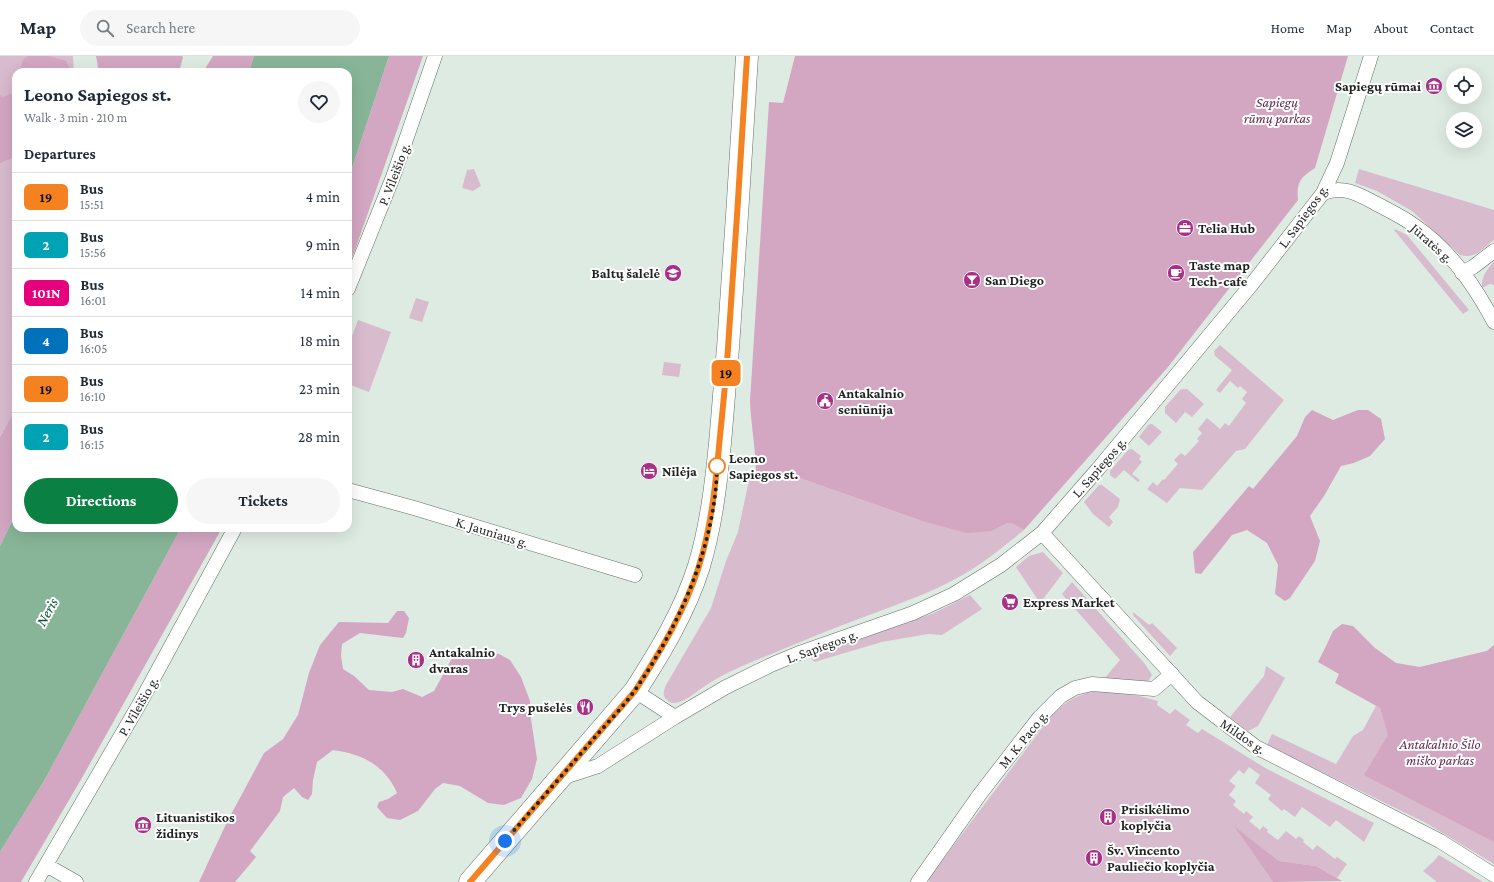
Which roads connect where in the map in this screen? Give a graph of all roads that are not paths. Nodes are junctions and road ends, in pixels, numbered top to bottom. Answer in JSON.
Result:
{"nodes":[{"id":1,"x":435,"y":56,"type":"edge"},
{"id":2,"x":747,"y":56,"type":"edge"},
{"id":3,"x":1371,"y":56,"type":"edge"},
{"id":4,"x":1323,"y":193,"type":"junction"},
{"id":5,"x":1494,"y":251,"type":"edge"},
{"id":6,"x":1462,"y":273,"type":"junction"},
{"id":7,"x":352,"y":279,"type":"edge"},
{"id":8,"x":1494,"y":322,"type":"edge"},
{"id":9,"x":352,"y":491,"type":"edge"},
{"id":10,"x":233,"y":532,"type":"edge"},
{"id":11,"x":1042,"y":533,"type":"junction"},
{"id":12,"x":635,"y":575,"type":"dead end"},
{"id":13,"x":1172,"y":674,"type":"junction"},
{"id":14,"x":635,"y":691,"type":"junction"},
{"id":15,"x":675,"y":717,"type":"junction"},
{"id":16,"x":559,"y":779,"type":"junction"},
{"id":17,"x":46,"y":865,"type":"junction"},
{"id":18,"x":1494,"y":875,"type":"edge"},
{"id":19,"x":36,"y":882,"type":"edge"},
{"id":20,"x":76,"y":882,"type":"edge"},
{"id":21,"x":470,"y":882,"type":"edge"},
{"id":22,"x":918,"y":882,"type":"edge"}],
"edges":[{"from":1,"to":7,"type":"street","name":"P. Vileišio g."},
{"from":2,"to":14,"type":"main road"},
{"from":3,"to":4,"type":"street","name":"L. Sapiegos g."},
{"from":4,"to":6,"type":"street","name":"Jūratės g."},
{"from":4,"to":11,"type":"street","name":"L. Sapiegos g."},
{"from":5,"to":6,"type":"street"},
{"from":6,"to":8,"type":"street","name":"Jūratės g."},
{"from":9,"to":12,"type":"street","name":"K. Jauniaus g."},
{"from":10,"to":17,"type":"street","name":"P. Vileišio g."},
{"from":11,"to":13,"type":"street","name":"Mildos g."},
{"from":11,"to":15,"type":"street","name":"L. Sapiegos g."},
{"from":13,"to":18,"type":"street","name":"Mildos g."},
{"from":13,"to":22,"type":"street","name":"M. K. Paco g."},
{"from":14,"to":15,"type":"street"},
{"from":14,"to":16,"type":"main road"},
{"from":15,"to":16,"type":"street","name":"L. Sapiegos g."},
{"from":16,"to":21,"type":"main road"},
{"from":17,"to":19,"type":"street","name":"P. Vileišio g."},
{"from":17,"to":20,"type":"street"}]}
